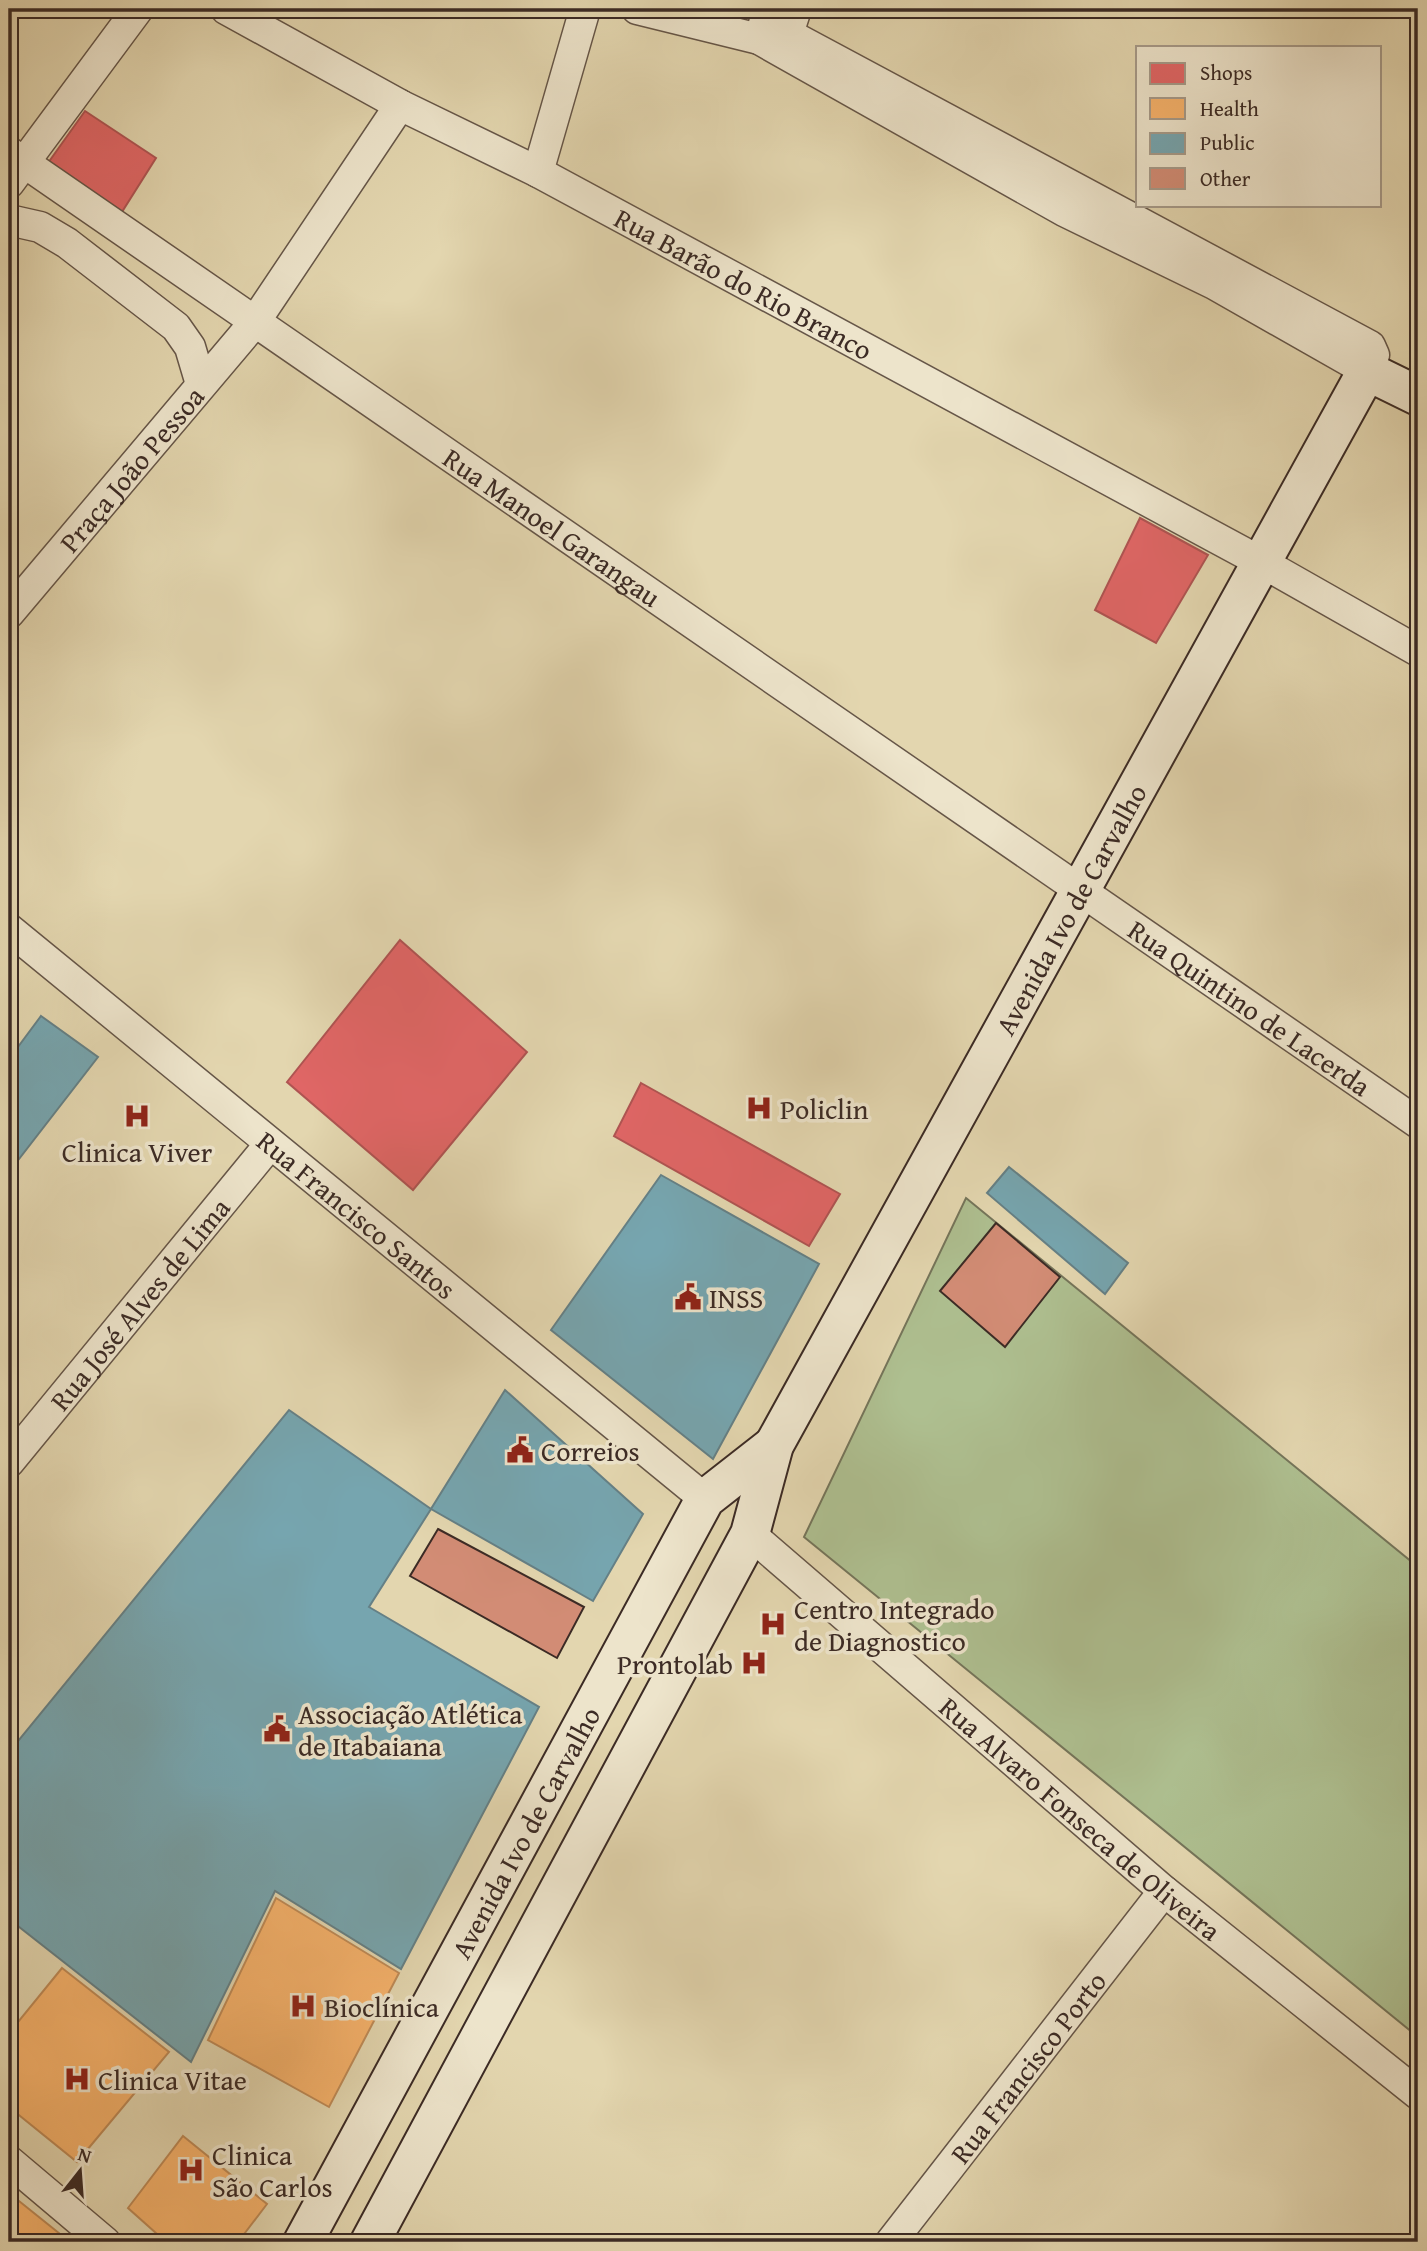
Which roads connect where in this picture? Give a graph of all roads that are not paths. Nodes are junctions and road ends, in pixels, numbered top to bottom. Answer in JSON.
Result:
{"nodes":[{"id":1,"x":138,"y":9,"type":"edge"},
{"id":2,"x":226,"y":9,"type":"edge"},
{"id":3,"x":585,"y":9,"type":"edge"},
{"id":4,"x":637,"y":9,"type":"edge"},
{"id":5,"x":769,"y":9,"type":"edge"},
{"id":6,"x":781,"y":27,"type":"edge"},
{"id":7,"x":400,"y":105,"type":"junction"},
{"id":8,"x":14,"y":166,"type":"edge"},
{"id":9,"x":538,"y":172,"type":"junction"},
{"id":10,"x":9,"y":220,"type":"edge"},
{"id":11,"x":254,"y":323,"type":"junction"},
{"id":12,"x":1368,"y":358,"type":"junction"},
{"id":13,"x":201,"y":384,"type":"junction"},
{"id":14,"x":1418,"y":396,"type":"edge"},
{"id":15,"x":1261,"y":562,"type":"junction"},
{"id":16,"x":9,"y":613,"type":"edge"},
{"id":17,"x":1418,"y":651,"type":"edge"},
{"id":18,"x":1081,"y":891,"type":"junction"},
{"id":19,"x":9,"y":929,"type":"edge"},
{"id":20,"x":1418,"y":1124,"type":"edge"},
{"id":21,"x":270,"y":1144,"type":"junction"},
{"id":22,"x":775,"y":1445,"type":"junction"},
{"id":23,"x":9,"y":1462,"type":"edge"},
{"id":24,"x":705,"y":1499,"type":"junction"},
{"id":25,"x":750,"y":1534,"type":"junction"},
{"id":26,"x":1164,"y":1891,"type":"junction"},
{"id":27,"x":1418,"y":2094,"type":"edge"},
{"id":28,"x":9,"y":2161,"type":"edge"},
{"id":29,"x":105,"y":2242,"type":"edge"},
{"id":30,"x":303,"y":2242,"type":"edge"},
{"id":31,"x":370,"y":2242,"type":"edge"},
{"id":32,"x":891,"y":2242,"type":"edge"}],
"edges":[{"from":1,"to":8,"type":"street"},
{"from":2,"to":7,"type":"street","name":"Rua Barão do Rio Branco"},
{"from":3,"to":9,"type":"street"},
{"from":4,"to":6,"type":"street"},
{"from":5,"to":6,"type":"street"},
{"from":6,"to":12,"type":"street"},
{"from":7,"to":9,"type":"street","name":"Rua Barão do Rio Branco"},
{"from":7,"to":11,"type":"street","name":"Praça João Pessoa"},
{"from":8,"to":11,"type":"street","name":"Rua Manoel Garangau"},
{"from":9,"to":15,"type":"street","name":"Rua Barão do Rio Branco"},
{"from":10,"to":13,"type":"street"},
{"from":11,"to":13,"type":"street","name":"Praça João Pessoa"},
{"from":11,"to":18,"type":"street","name":"Rua Manoel Garangau"},
{"from":12,"to":14,"type":"street"},
{"from":12,"to":15,"type":"street","name":"Avenida Ivo de Carvalho"},
{"from":13,"to":16,"type":"street","name":"Praça João Pessoa"},
{"from":15,"to":17,"type":"street","name":"Rua Barão do Rio Branco"},
{"from":15,"to":18,"type":"street","name":"Avenida Ivo de Carvalho"},
{"from":18,"to":20,"type":"street","name":"Rua Quintino de Lacerda"},
{"from":18,"to":22,"type":"street","name":"Avenida Ivo de Carvalho"},
{"from":19,"to":21,"type":"street","name":"Rua Francisco Santos"},
{"from":21,"to":23,"type":"street","name":"Rua José Alves de Lima"},
{"from":21,"to":24,"type":"street","name":"Rua Francisco Santos"},
{"from":22,"to":24,"type":"street","name":"Avenida Ivo de Carvalho"},
{"from":22,"to":25,"type":"street","name":"Avenida Ivo de Carvalho"},
{"from":24,"to":25,"type":"street"},
{"from":24,"to":30,"type":"street","name":"Avenida Ivo de Carvalho"},
{"from":25,"to":26,"type":"street","name":"Rua Alvaro Fonseca de Oliveira"},
{"from":25,"to":31,"type":"street","name":"Avenida Ivo de Carvalho"},
{"from":26,"to":27,"type":"street","name":"Rua Alvaro Fonseca de Oliveira"},
{"from":26,"to":32,"type":"street","name":"Rua Francisco Porto"},
{"from":28,"to":29,"type":"street"}]}
